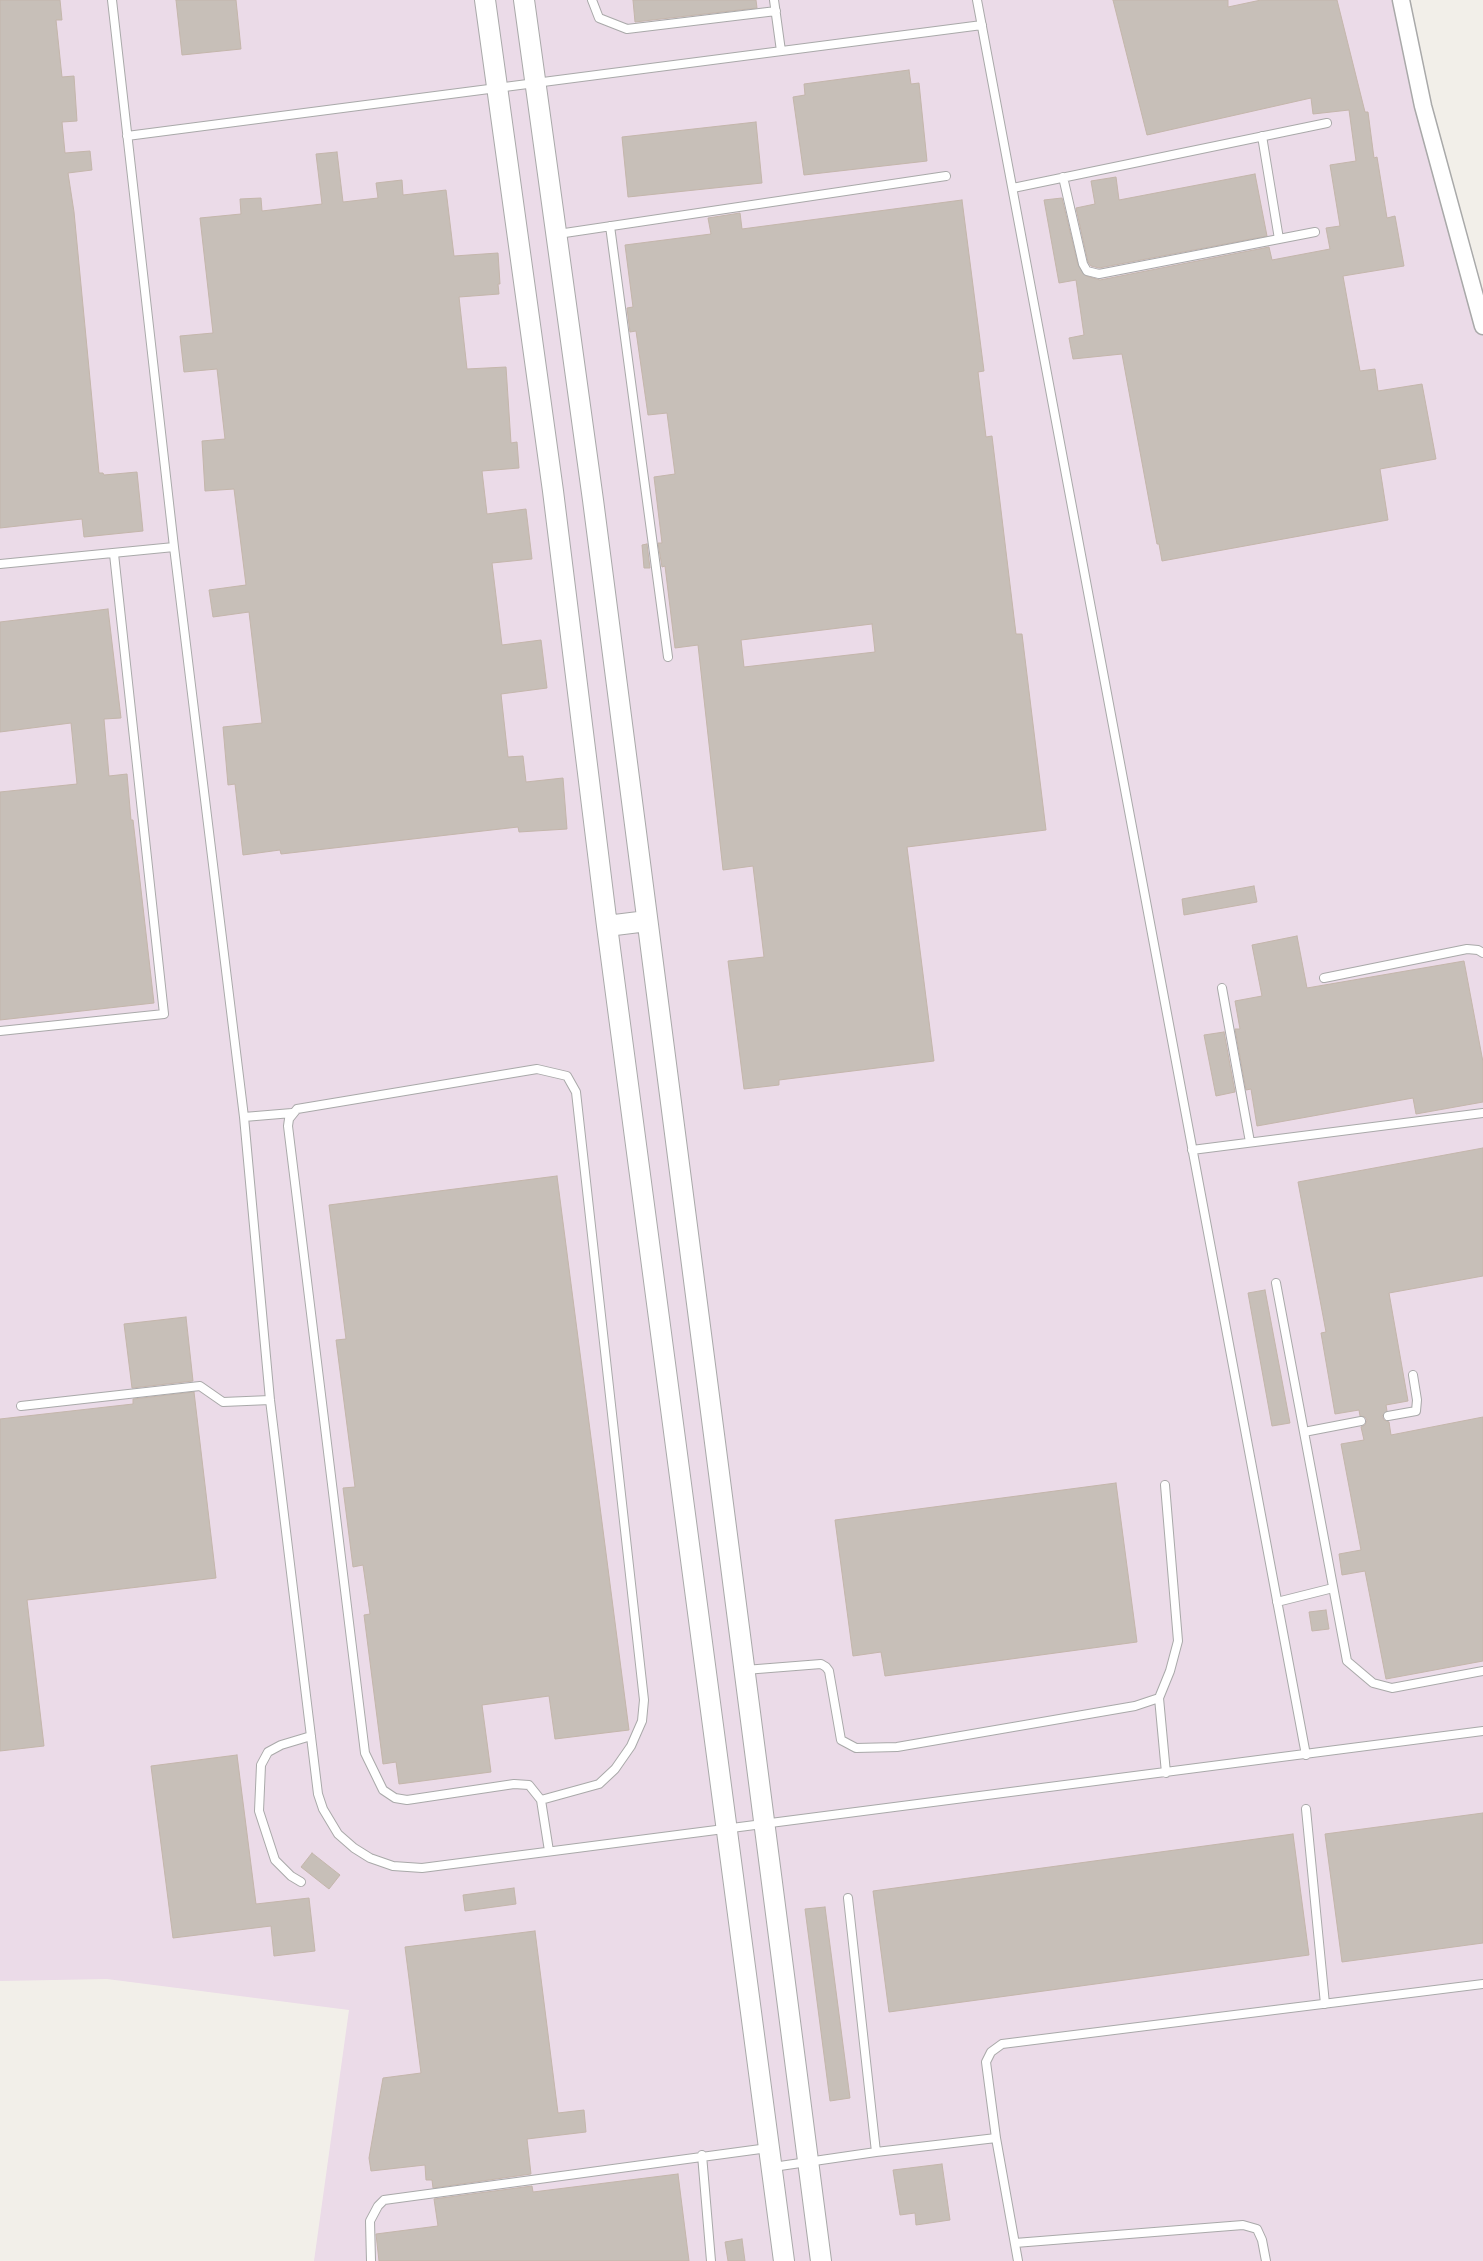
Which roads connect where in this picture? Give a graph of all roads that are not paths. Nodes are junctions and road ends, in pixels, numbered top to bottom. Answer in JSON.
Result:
{"nodes":[{"id":1,"x":112,"y":0,"type":"edge"},
{"id":2,"x":484,"y":0,"type":"edge"},
{"id":3,"x":524,"y":0,"type":"edge"},
{"id":4,"x":592,"y":0,"type":"edge"},
{"id":5,"x":774,"y":0,"type":"edge"},
{"id":6,"x":977,"y":0,"type":"edge"},
{"id":7,"x":1401,"y":0,"type":"edge"},
{"id":8,"x":776,"y":11,"type":"junction"},
{"id":9,"x":982,"y":26,"type":"junction"},
{"id":10,"x":781,"y":51,"type":"junction"},
{"id":11,"x":535,"y":83,"type":"junction"},
{"id":12,"x":496,"y":88,"type":"junction"},
{"id":13,"x":1327,"y":122,"type":"dead end"},
{"id":14,"x":127,"y":136,"type":"junction"},
{"id":15,"x":1262,"y":136,"type":"junction"},
{"id":16,"x":946,"y":176,"type":"dead end"},
{"id":17,"x":1064,"y":178,"type":"junction"},
{"id":18,"x":1013,"y":188,"type":"junction"},
{"id":19,"x":610,"y":226,"type":"junction"},
{"id":20,"x":1315,"y":232,"type":"dead end"},
{"id":21,"x":556,"y":234,"type":"junction"},
{"id":22,"x":1279,"y":239,"type":"junction"},
{"id":23,"x":1483,"y":326,"type":"edge"},
{"id":24,"x":174,"y":547,"type":"junction"},
{"id":25,"x":114,"y":554,"type":"junction"},
{"id":26,"x":0,"y":564,"type":"edge"},
{"id":27,"x":668,"y":657,"type":"dead end"},
{"id":28,"x":647,"y":921,"type":"junction"},
{"id":29,"x":608,"y":926,"type":"junction"},
{"id":30,"x":1483,"y":953,"type":"edge"},
{"id":31,"x":1324,"y":978,"type":"dead end"},
{"id":32,"x":1222,"y":988,"type":"dead end"},
{"id":33,"x":0,"y":1031,"type":"edge"},
{"id":34,"x":292,"y":1113,"type":"junction"},
{"id":35,"x":1483,"y":1113,"type":"edge"},
{"id":36,"x":244,"y":1117,"type":"junction"},
{"id":37,"x":1250,"y":1142,"type":"junction"},
{"id":38,"x":1192,"y":1150,"type":"junction"},
{"id":39,"x":1276,"y":1283,"type":"dead end"},
{"id":40,"x":1413,"y":1375,"type":"dead end"},
{"id":41,"x":270,"y":1400,"type":"junction"},
{"id":42,"x":21,"y":1406,"type":"dead end"},
{"id":43,"x":1388,"y":1416,"type":"dead end"},
{"id":44,"x":1360,"y":1421,"type":"dead end"},
{"id":45,"x":1304,"y":1432,"type":"junction"},
{"id":46,"x":1165,"y":1484,"type":"dead end"},
{"id":47,"x":1334,"y":1588,"type":"junction"},
{"id":48,"x":1277,"y":1602,"type":"junction"},
{"id":49,"x":745,"y":1670,"type":"junction"},
{"id":50,"x":1483,"y":1671,"type":"edge"},
{"id":51,"x":1159,"y":1698,"type":"junction"},
{"id":52,"x":1483,"y":1731,"type":"edge"},
{"id":53,"x":311,"y":1736,"type":"junction"},
{"id":54,"x":1306,"y":1755,"type":"junction"},
{"id":55,"x":1166,"y":1773,"type":"junction"},
{"id":56,"x":541,"y":1800,"type":"junction"},
{"id":57,"x":1306,"y":1809,"type":"dead end"},
{"id":58,"x":764,"y":1823,"type":"junction"},
{"id":59,"x":728,"y":1828,"type":"junction"},
{"id":60,"x":549,"y":1851,"type":"junction"},
{"id":61,"x":302,"y":1882,"type":"dead end"},
{"id":62,"x":848,"y":1898,"type":"dead end"},
{"id":63,"x":1483,"y":1984,"type":"edge"},
{"id":64,"x":1325,"y":2004,"type":"junction"},
{"id":65,"x":996,"y":2138,"type":"junction"},
{"id":66,"x":769,"y":2148,"type":"junction"},
{"id":67,"x":876,"y":2152,"type":"junction"},
{"id":68,"x":702,"y":2155,"type":"junction"},
{"id":69,"x":808,"y":2162,"type":"junction"},
{"id":70,"x":772,"y":2167,"type":"junction"},
{"id":71,"x":1015,"y":2243,"type":"junction"},
{"id":72,"x":371,"y":2261,"type":"edge"},
{"id":73,"x":711,"y":2261,"type":"edge"},
{"id":74,"x":784,"y":2261,"type":"edge"},
{"id":75,"x":821,"y":2261,"type":"edge"},
{"id":76,"x":1018,"y":2261,"type":"edge"},
{"id":77,"x":1266,"y":2261,"type":"edge"}],
"edges":[{"from":1,"to":14,"type":"lane"},
{"from":2,"to":12,"type":"street"},
{"from":3,"to":11,"type":"street"},
{"from":4,"to":8,"type":"lane"},
{"from":5,"to":8,"type":"lane"},
{"from":6,"to":9,"type":"lane"},
{"from":7,"to":23,"type":"street"},
{"from":8,"to":10,"type":"lane"},
{"from":9,"to":10,"type":"lane"},
{"from":9,"to":18,"type":"lane"},
{"from":10,"to":11,"type":"lane"},
{"from":11,"to":12,"type":"lane"},
{"from":11,"to":21,"type":"street"},
{"from":12,"to":14,"type":"lane"},
{"from":12,"to":29,"type":"street"},
{"from":13,"to":15,"type":"lane"},
{"from":14,"to":24,"type":"lane"},
{"from":15,"to":17,"type":"lane"},
{"from":15,"to":22,"type":"lane"},
{"from":16,"to":19,"type":"lane"},
{"from":17,"to":18,"type":"lane"},
{"from":17,"to":22,"type":"lane"},
{"from":18,"to":38,"type":"lane"},
{"from":19,"to":21,"type":"lane"},
{"from":19,"to":27,"type":"lane"},
{"from":20,"to":22,"type":"lane"},
{"from":21,"to":28,"type":"street"},
{"from":24,"to":25,"type":"lane"},
{"from":24,"to":36,"type":"lane"},
{"from":25,"to":26,"type":"lane"},
{"from":25,"to":33,"type":"lane"},
{"from":28,"to":29,"type":"street"},
{"from":28,"to":49,"type":"street"},
{"from":29,"to":59,"type":"street"},
{"from":30,"to":31,"type":"lane"},
{"from":32,"to":37,"type":"lane"},
{"from":34,"to":36,"type":"lane"},
{"from":34,"to":56,"type":"lane"},
{"from":34,"to":56,"type":"lane"},
{"from":35,"to":37,"type":"lane"},
{"from":36,"to":41,"type":"lane"},
{"from":37,"to":38,"type":"lane"},
{"from":38,"to":48,"type":"lane"},
{"from":39,"to":45,"type":"lane"},
{"from":40,"to":43,"type":"lane"},
{"from":41,"to":42,"type":"lane"},
{"from":41,"to":53,"type":"lane"},
{"from":44,"to":45,"type":"lane"},
{"from":45,"to":47,"type":"lane"},
{"from":46,"to":51,"type":"lane"},
{"from":47,"to":48,"type":"lane"},
{"from":47,"to":50,"type":"lane"},
{"from":48,"to":54,"type":"lane"},
{"from":49,"to":51,"type":"lane"},
{"from":49,"to":58,"type":"street"},
{"from":51,"to":55,"type":"lane"},
{"from":52,"to":54,"type":"lane"},
{"from":53,"to":60,"type":"lane"},
{"from":53,"to":61,"type":"lane"},
{"from":54,"to":55,"type":"lane"},
{"from":55,"to":58,"type":"lane"},
{"from":56,"to":60,"type":"lane"},
{"from":57,"to":64,"type":"lane"},
{"from":58,"to":59,"type":"lane"},
{"from":58,"to":69,"type":"street"},
{"from":59,"to":60,"type":"lane"},
{"from":59,"to":66,"type":"street"},
{"from":62,"to":67,"type":"lane"},
{"from":63,"to":64,"type":"lane"},
{"from":64,"to":65,"type":"lane"},
{"from":65,"to":67,"type":"lane"},
{"from":65,"to":71,"type":"lane"},
{"from":66,"to":68,"type":"lane"},
{"from":66,"to":70,"type":"street"},
{"from":67,"to":69,"type":"lane"},
{"from":68,"to":72,"type":"lane"},
{"from":68,"to":73,"type":"lane"},
{"from":69,"to":70,"type":"lane"},
{"from":69,"to":75,"type":"street"},
{"from":70,"to":74,"type":"street"},
{"from":71,"to":76,"type":"lane"},
{"from":71,"to":77,"type":"lane"}]}
